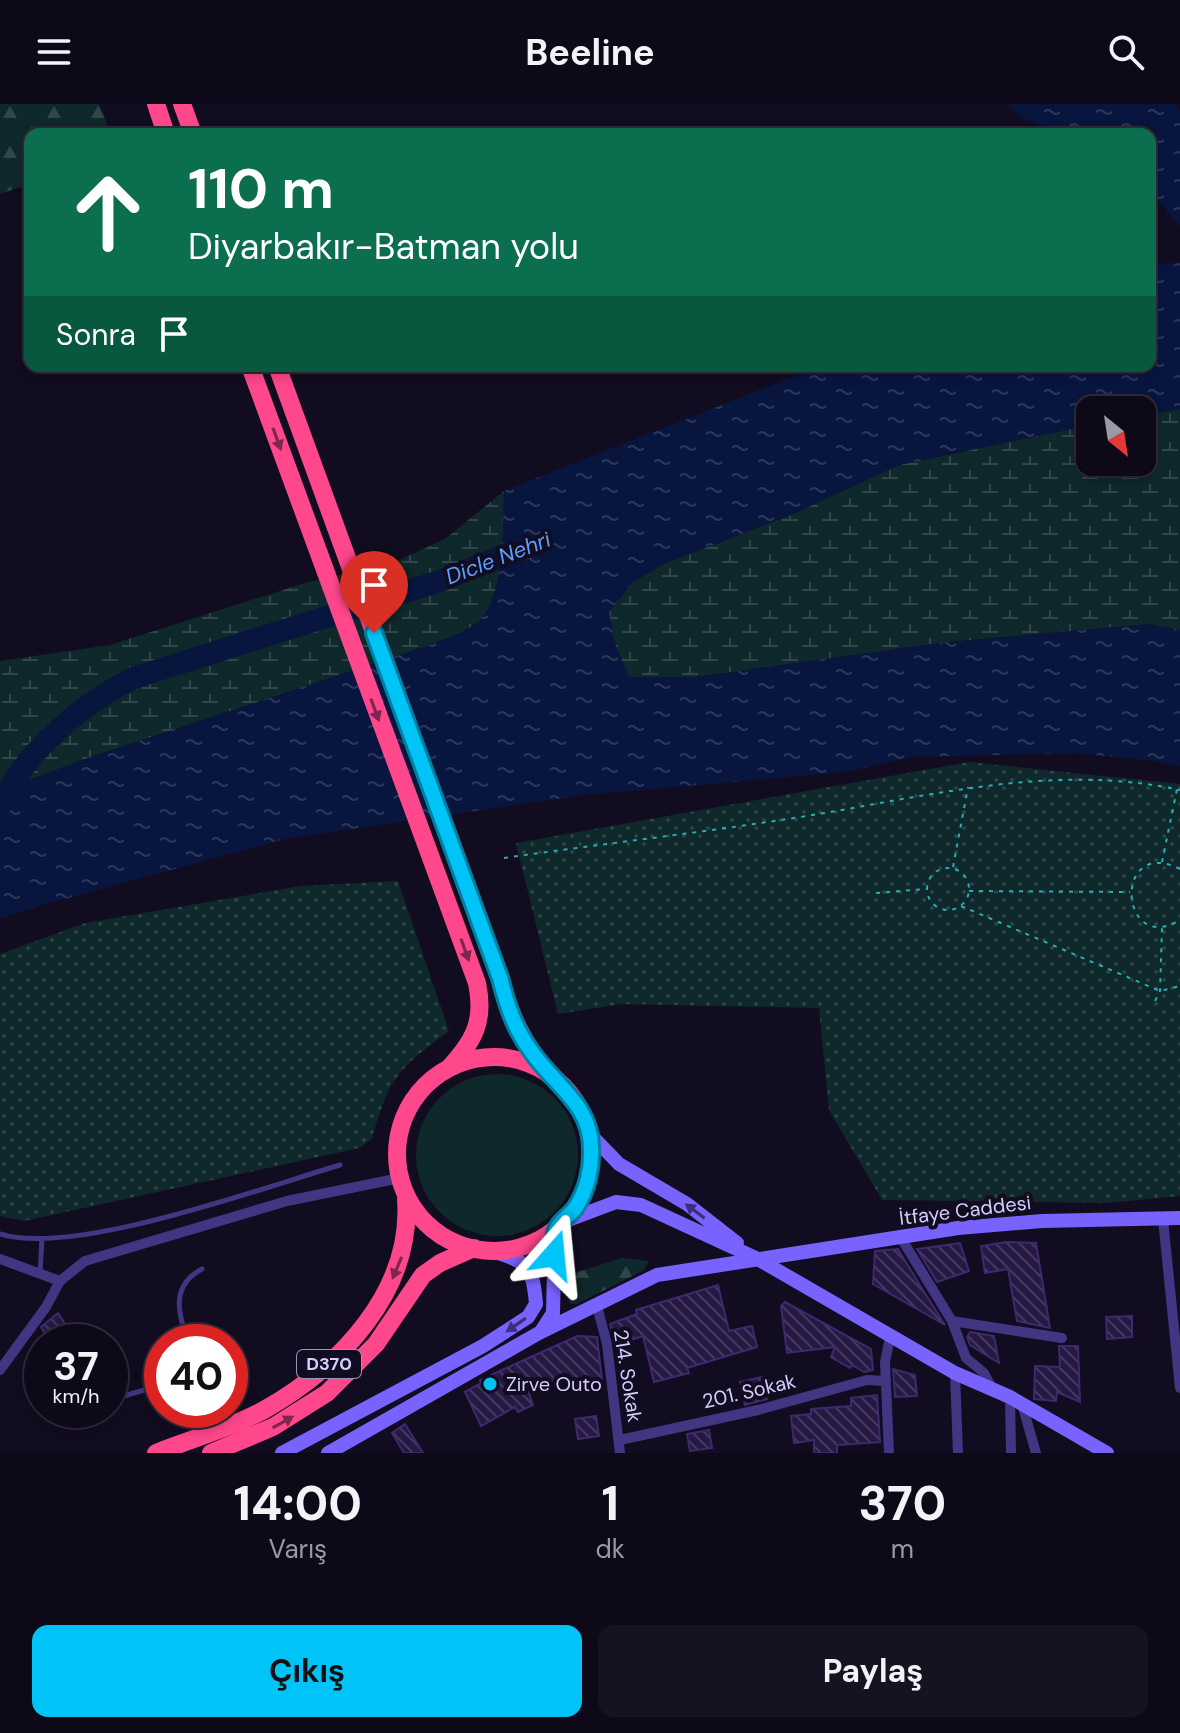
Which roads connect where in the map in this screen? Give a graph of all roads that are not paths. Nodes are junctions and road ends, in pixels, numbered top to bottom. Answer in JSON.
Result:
{"nodes":[{"id":1,"x":156,"y":104,"type":"edge"},
{"id":2,"x":164,"y":128,"type":"edge"},
{"id":3,"x":252,"y":372,"type":"edge"},
{"id":4,"x":279,"y":372,"type":"edge"},
{"id":5,"x":449,"y":1068,"type":"junction"},
{"id":6,"x":549,"y":1075,"type":"junction"},
{"id":7,"x":588,"y":1132,"type":"junction"},
{"id":8,"x":340,"y":1165,"type":"dead end"},
{"id":9,"x":403,"y":1185,"type":"junction"},
{"id":10,"x":1180,"y":1218,"type":"edge"},
{"id":11,"x":1163,"y":1219,"type":"junction"},
{"id":12,"x":559,"y":1226,"type":"junction"},
{"id":13,"x":0,"y":1234,"type":"edge"},
{"id":14,"x":901,"y":1238,"type":"junction"},
{"id":15,"x":42,"y":1239,"type":"junction"},
{"id":16,"x":474,"y":1248,"type":"junction"},
{"id":17,"x":495,"y":1252,"type":"junction"},
{"id":18,"x":756,"y":1258,"type":"junction"},
{"id":19,"x":0,"y":1259,"type":"edge"},
{"id":20,"x":202,"y":1269,"type":"dead end"},
{"id":21,"x":40,"y":1274,"type":"junction"},
{"id":22,"x":60,"y":1281,"type":"junction"},
{"id":23,"x":597,"y":1306,"type":"junction"},
{"id":24,"x":952,"y":1321,"type":"junction"},
{"id":25,"x":182,"y":1324,"type":"edge"},
{"id":26,"x":539,"y":1333,"type":"junction"},
{"id":27,"x":890,"y":1337,"type":"junction"},
{"id":28,"x":1062,"y":1338,"type":"dead end"},
{"id":29,"x":0,"y":1370,"type":"edge"},
{"id":30,"x":955,"y":1373,"type":"junction"},
{"id":31,"x":886,"y":1381,"type":"junction"},
{"id":32,"x":1180,"y":1388,"type":"edge"},
{"id":33,"x":993,"y":1390,"type":"junction"},
{"id":34,"x":1016,"y":1400,"type":"junction"},
{"id":35,"x":248,"y":1414,"type":"edge"},
{"id":36,"x":204,"y":1428,"type":"edge"},
{"id":37,"x":620,"y":1440,"type":"junction"},
{"id":38,"x":156,"y":1453,"type":"edge"},
{"id":39,"x":211,"y":1453,"type":"edge"},
{"id":40,"x":282,"y":1453,"type":"edge"},
{"id":41,"x":328,"y":1453,"type":"edge"},
{"id":42,"x":620,"y":1453,"type":"edge"},
{"id":43,"x":889,"y":1453,"type":"edge"},
{"id":44,"x":958,"y":1453,"type":"edge"},
{"id":45,"x":1011,"y":1453,"type":"edge"},
{"id":46,"x":1036,"y":1453,"type":"edge"},
{"id":47,"x":1107,"y":1453,"type":"edge"}],
"edges":[{"from":1,"to":2,"type":"highway"},
{"from":3,"to":5,"type":"highway","one_way":true},
{"from":4,"to":6,"type":"highway"},
{"from":5,"to":6,"type":"highway"},
{"from":5,"to":9,"type":"highway"},
{"from":6,"to":7,"type":"highway"},
{"from":7,"to":12,"type":"highway"},
{"from":18,"to":7,"type":"street","one_way":true},
{"from":8,"to":15,"type":"lane"},
{"from":9,"to":16,"type":"highway"},
{"from":9,"to":22,"type":"street"},
{"from":9,"to":35,"type":"highway","number":"D370","one_way":true},
{"from":10,"to":11,"type":"street","name":"İtfaye Caddesi"},
{"from":11,"to":14,"type":"street","name":"İtfaye Caddesi"},
{"from":11,"to":32,"type":"street"},
{"from":12,"to":17,"type":"highway"},
{"from":12,"to":18,"type":"street"},
{"from":12,"to":26,"type":"street"},
{"from":13,"to":15,"type":"lane"},
{"from":14,"to":18,"type":"street","name":"İtfaye Caddesi"},
{"from":14,"to":24,"type":"street"},
{"from":15,"to":21,"type":"lane"},
{"from":16,"to":17,"type":"highway"},
{"from":39,"to":16,"type":"highway","number":"D370","one_way":true},
{"from":17,"to":40,"type":"street","one_way":true},
{"from":18,"to":23,"type":"street","name":"İtfaye Caddesi"},
{"from":18,"to":27,"type":"street"},
{"from":19,"to":21,"type":"street"},
{"from":20,"to":25,"type":"lane"},
{"from":21,"to":22,"type":"street"},
{"from":22,"to":29,"type":"street"},
{"from":23,"to":26,"type":"street","name":"İtfaye Caddesi"},
{"from":23,"to":37,"type":"street","name":"214. Sokak"},
{"from":24,"to":28,"type":"street"},
{"from":24,"to":33,"type":"street"},
{"from":26,"to":41,"type":"street","name":"İtfaye Caddesi"},
{"from":27,"to":30,"type":"street"},
{"from":27,"to":31,"type":"street"},
{"from":30,"to":33,"type":"street"},
{"from":30,"to":44,"type":"street"},
{"from":31,"to":37,"type":"street","name":"201. Sokak"},
{"from":31,"to":43,"type":"street"},
{"from":33,"to":34,"type":"street"},
{"from":34,"to":45,"type":"street"},
{"from":34,"to":46,"type":"street"},
{"from":34,"to":47,"type":"street"},
{"from":36,"to":38,"type":"highway","number":"D370"},
{"from":37,"to":42,"type":"street","name":"214. Sokak"}]}
